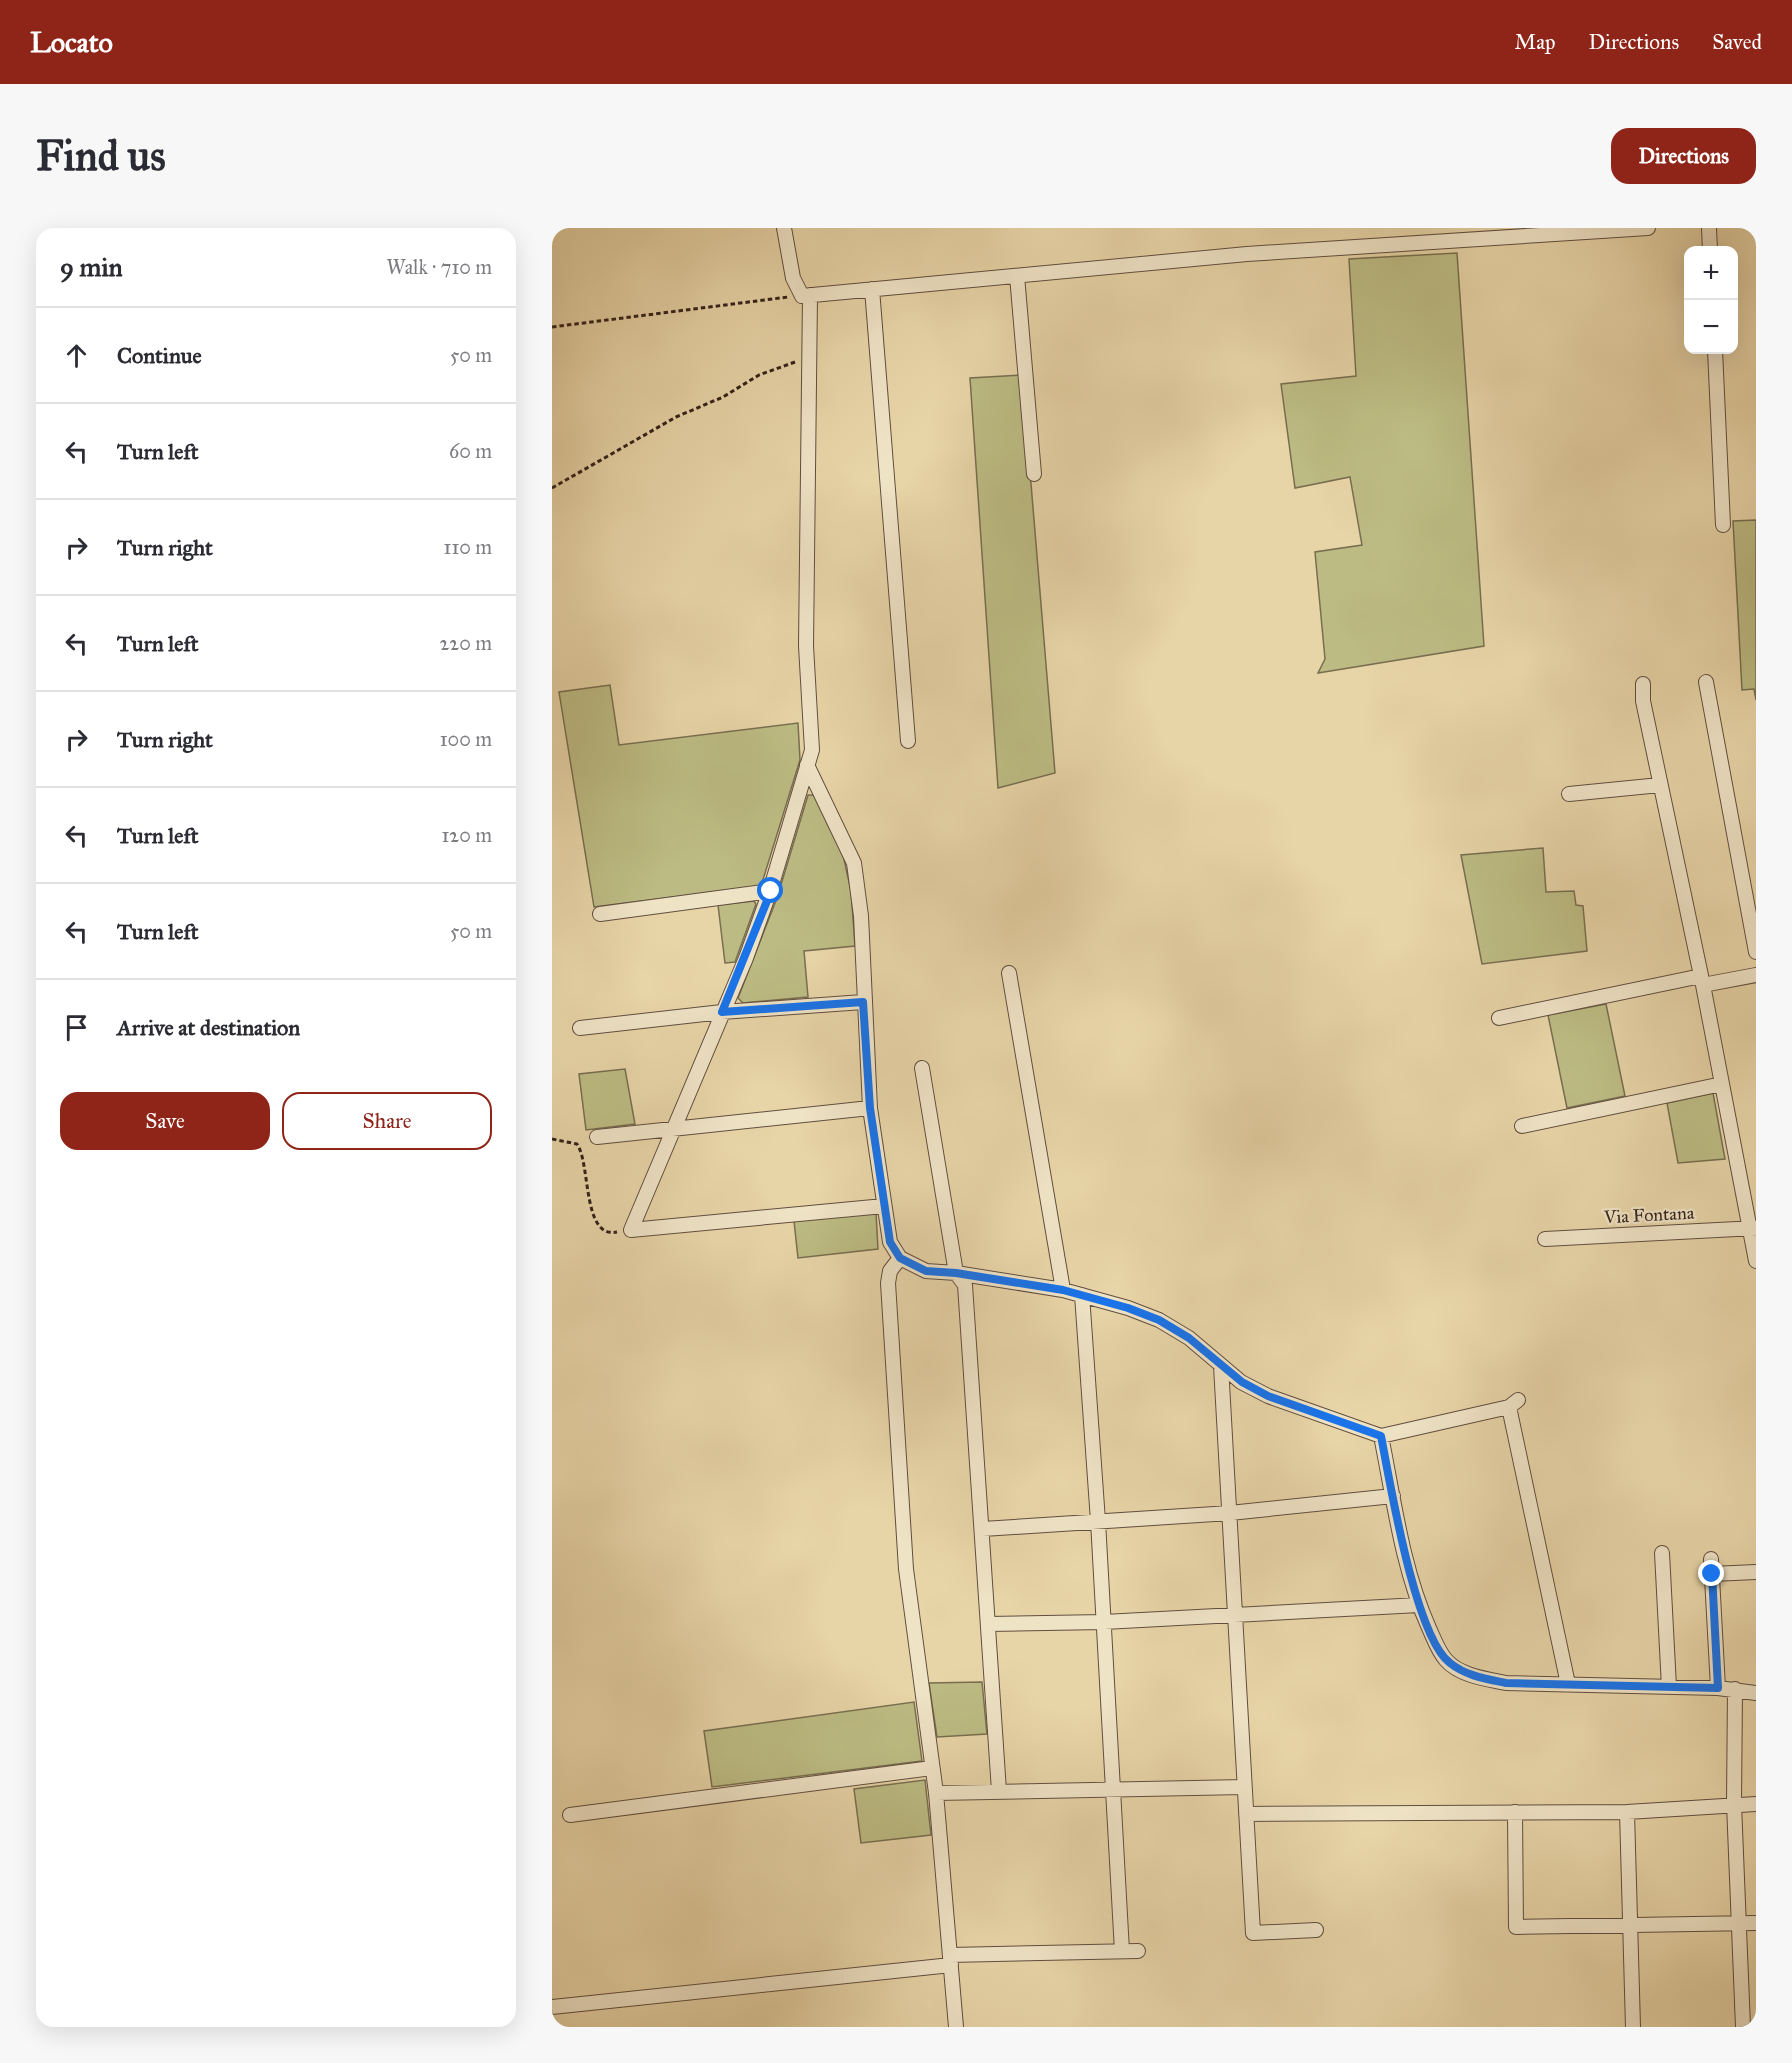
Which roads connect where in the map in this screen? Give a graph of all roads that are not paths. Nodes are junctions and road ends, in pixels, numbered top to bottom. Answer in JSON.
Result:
{"nodes":[{"id":1,"x":784,"y":228,"type":"edge"},
{"id":2,"x":1648,"y":228,"type":"edge"},
{"id":3,"x":1709,"y":228,"type":"edge"},
{"id":4,"x":1710,"y":246,"type":"edge"},
{"id":5,"x":1017,"y":276,"type":"junction"},
{"id":6,"x":872,"y":289,"type":"junction"},
{"id":7,"x":806,"y":296,"type":"junction"},
{"id":8,"x":1715,"y":354,"type":"edge"},
{"id":9,"x":1034,"y":474,"type":"dead end"},
{"id":10,"x":1724,"y":525,"type":"dead end"},
{"id":11,"x":1706,"y":682,"type":"dead end"},
{"id":12,"x":1643,"y":684,"type":"dead end"},
{"id":13,"x":909,"y":741,"type":"dead end"},
{"id":14,"x":807,"y":765,"type":"junction"},
{"id":15,"x":1660,"y":785,"type":"junction"},
{"id":16,"x":1569,"y":794,"type":"dead end"},
{"id":17,"x":771,"y":891,"type":"junction"},
{"id":18,"x":600,"y":914,"type":"dead end"},
{"id":19,"x":1756,"y":952,"type":"edge"},
{"id":20,"x":1009,"y":973,"type":"dead end"},
{"id":21,"x":1756,"y":975,"type":"edge"},
{"id":22,"x":1702,"y":981,"type":"junction"},
{"id":23,"x":863,"y":1002,"type":"junction"},
{"id":24,"x":722,"y":1012,"type":"junction"},
{"id":25,"x":1499,"y":1018,"type":"dead end"},
{"id":26,"x":580,"y":1028,"type":"dead end"},
{"id":27,"x":922,"y":1068,"type":"dead end"},
{"id":28,"x":1722,"y":1084,"type":"junction"},
{"id":29,"x":870,"y":1108,"type":"junction"},
{"id":30,"x":1522,"y":1126,"type":"dead end"},
{"id":31,"x":672,"y":1129,"type":"junction"},
{"id":32,"x":597,"y":1137,"type":"dead end"},
{"id":33,"x":884,"y":1206,"type":"junction"},
{"id":34,"x":1753,"y":1228,"type":"edge"},
{"id":35,"x":1545,"y":1239,"type":"dead end"},
{"id":36,"x":900,"y":1258,"type":"junction"},
{"id":37,"x":1756,"y":1261,"type":"edge"},
{"id":38,"x":956,"y":1273,"type":"junction"},
{"id":39,"x":1063,"y":1290,"type":"junction"},
{"id":40,"x":1082,"y":1295,"type":"junction"},
{"id":41,"x":1221,"y":1366,"type":"junction"},
{"id":42,"x":1381,"y":1436,"type":"junction"},
{"id":43,"x":1393,"y":1496,"type":"junction"},
{"id":44,"x":1230,"y":1513,"type":"junction"},
{"id":45,"x":1098,"y":1521,"type":"junction"},
{"id":46,"x":983,"y":1529,"type":"junction"},
{"id":47,"x":1662,"y":1553,"type":"dead end"},
{"id":48,"x":1711,"y":1559,"type":"dead end"},
{"id":49,"x":1756,"y":1572,"type":"edge"},
{"id":50,"x":1712,"y":1574,"type":"junction"},
{"id":51,"x":1419,"y":1605,"type":"junction"},
{"id":52,"x":1236,"y":1615,"type":"junction"},
{"id":53,"x":1104,"y":1622,"type":"junction"},
{"id":54,"x":989,"y":1624,"type":"junction"},
{"id":55,"x":1568,"y":1684,"type":"junction"},
{"id":56,"x":1669,"y":1687,"type":"junction"},
{"id":57,"x":1718,"y":1688,"type":"junction"},
{"id":58,"x":1735,"y":1689,"type":"junction"},
{"id":59,"x":1756,"y":1693,"type":"edge"},
{"id":60,"x":932,"y":1768,"type":"junction"},
{"id":61,"x":1244,"y":1787,"type":"junction"},
{"id":62,"x":1115,"y":1789,"type":"junction"},
{"id":63,"x":999,"y":1791,"type":"junction"},
{"id":64,"x":936,"y":1792,"type":"junction"},
{"id":65,"x":1734,"y":1804,"type":"junction"},
{"id":66,"x":1756,"y":1804,"type":"edge"},
{"id":67,"x":1515,"y":1812,"type":"junction"},
{"id":68,"x":1627,"y":1812,"type":"junction"},
{"id":69,"x":1246,"y":1814,"type":"junction"},
{"id":70,"x":570,"y":1815,"type":"dead end"},
{"id":71,"x":1756,"y":1923,"type":"edge"},
{"id":72,"x":1740,"y":1924,"type":"junction"},
{"id":73,"x":1631,"y":1926,"type":"junction"},
{"id":74,"x":1316,"y":1929,"type":"dead end"},
{"id":75,"x":1122,"y":1951,"type":"junction"},
{"id":76,"x":1138,"y":1951,"type":"dead end"},
{"id":77,"x":950,"y":1960,"type":"junction"},
{"id":78,"x":552,"y":2007,"type":"edge"},
{"id":79,"x":956,"y":2027,"type":"edge"},
{"id":80,"x":1633,"y":2027,"type":"edge"},
{"id":81,"x":1743,"y":2027,"type":"edge"}],
"edges":[{"from":1,"to":7,"type":"street"},
{"from":2,"to":5,"type":"street"},
{"from":3,"to":4,"type":"street"},
{"from":5,"to":6,"type":"street"},
{"from":5,"to":9,"type":"street"},
{"from":6,"to":7,"type":"street"},
{"from":6,"to":13,"type":"street"},
{"from":7,"to":14,"type":"street"},
{"from":8,"to":10,"type":"street"},
{"from":11,"to":19,"type":"street"},
{"from":12,"to":15,"type":"street"},
{"from":14,"to":17,"type":"street"},
{"from":14,"to":23,"type":"street"},
{"from":15,"to":16,"type":"street"},
{"from":15,"to":22,"type":"street"},
{"from":17,"to":18,"type":"street"},
{"from":17,"to":24,"type":"street"},
{"from":20,"to":39,"type":"street"},
{"from":21,"to":22,"type":"street"},
{"from":22,"to":25,"type":"street"},
{"from":22,"to":28,"type":"street"},
{"from":23,"to":24,"type":"street"},
{"from":23,"to":29,"type":"street"},
{"from":24,"to":26,"type":"street"},
{"from":24,"to":31,"type":"street"},
{"from":27,"to":38,"type":"street"},
{"from":28,"to":30,"type":"street"},
{"from":28,"to":34,"type":"street"},
{"from":29,"to":31,"type":"street"},
{"from":29,"to":33,"type":"street"},
{"from":31,"to":32,"type":"street"},
{"from":31,"to":33,"type":"street"},
{"from":33,"to":36,"type":"street"},
{"from":34,"to":35,"type":"street","name":"Via Fontana"},
{"from":34,"to":37,"type":"street"},
{"from":36,"to":38,"type":"street"},
{"from":36,"to":60,"type":"street"},
{"from":38,"to":39,"type":"street"},
{"from":38,"to":46,"type":"street"},
{"from":39,"to":40,"type":"street"},
{"from":40,"to":41,"type":"street"},
{"from":40,"to":45,"type":"street"},
{"from":41,"to":42,"type":"street"},
{"from":41,"to":44,"type":"street"},
{"from":42,"to":43,"type":"street"},
{"from":42,"to":55,"type":"street"},
{"from":43,"to":44,"type":"street"},
{"from":43,"to":51,"type":"street"},
{"from":44,"to":45,"type":"street"},
{"from":44,"to":52,"type":"street"},
{"from":45,"to":46,"type":"street"},
{"from":45,"to":53,"type":"street"},
{"from":46,"to":54,"type":"street"},
{"from":47,"to":56,"type":"street"},
{"from":48,"to":50,"type":"street"},
{"from":49,"to":50,"type":"street"},
{"from":50,"to":57,"type":"street"},
{"from":51,"to":52,"type":"street"},
{"from":51,"to":55,"type":"street"},
{"from":52,"to":53,"type":"street"},
{"from":52,"to":61,"type":"street"},
{"from":53,"to":54,"type":"street"},
{"from":53,"to":62,"type":"street"},
{"from":54,"to":63,"type":"street"},
{"from":55,"to":56,"type":"street"},
{"from":56,"to":57,"type":"street"},
{"from":57,"to":58,"type":"street"},
{"from":58,"to":59,"type":"street"},
{"from":58,"to":65,"type":"street"},
{"from":60,"to":64,"type":"street"},
{"from":60,"to":70,"type":"street"},
{"from":61,"to":62,"type":"street"},
{"from":61,"to":69,"type":"street"},
{"from":62,"to":63,"type":"street"},
{"from":62,"to":75,"type":"street"},
{"from":63,"to":64,"type":"street"},
{"from":64,"to":77,"type":"street"},
{"from":65,"to":66,"type":"street"},
{"from":65,"to":68,"type":"street"},
{"from":65,"to":72,"type":"street"},
{"from":67,"to":68,"type":"street"},
{"from":67,"to":69,"type":"street"},
{"from":67,"to":73,"type":"street"},
{"from":68,"to":73,"type":"street"},
{"from":69,"to":74,"type":"street"},
{"from":71,"to":72,"type":"street"},
{"from":72,"to":73,"type":"street"},
{"from":72,"to":81,"type":"street"},
{"from":73,"to":80,"type":"street"},
{"from":75,"to":76,"type":"street"},
{"from":75,"to":77,"type":"street"},
{"from":77,"to":78,"type":"street"},
{"from":77,"to":79,"type":"street"}]}
